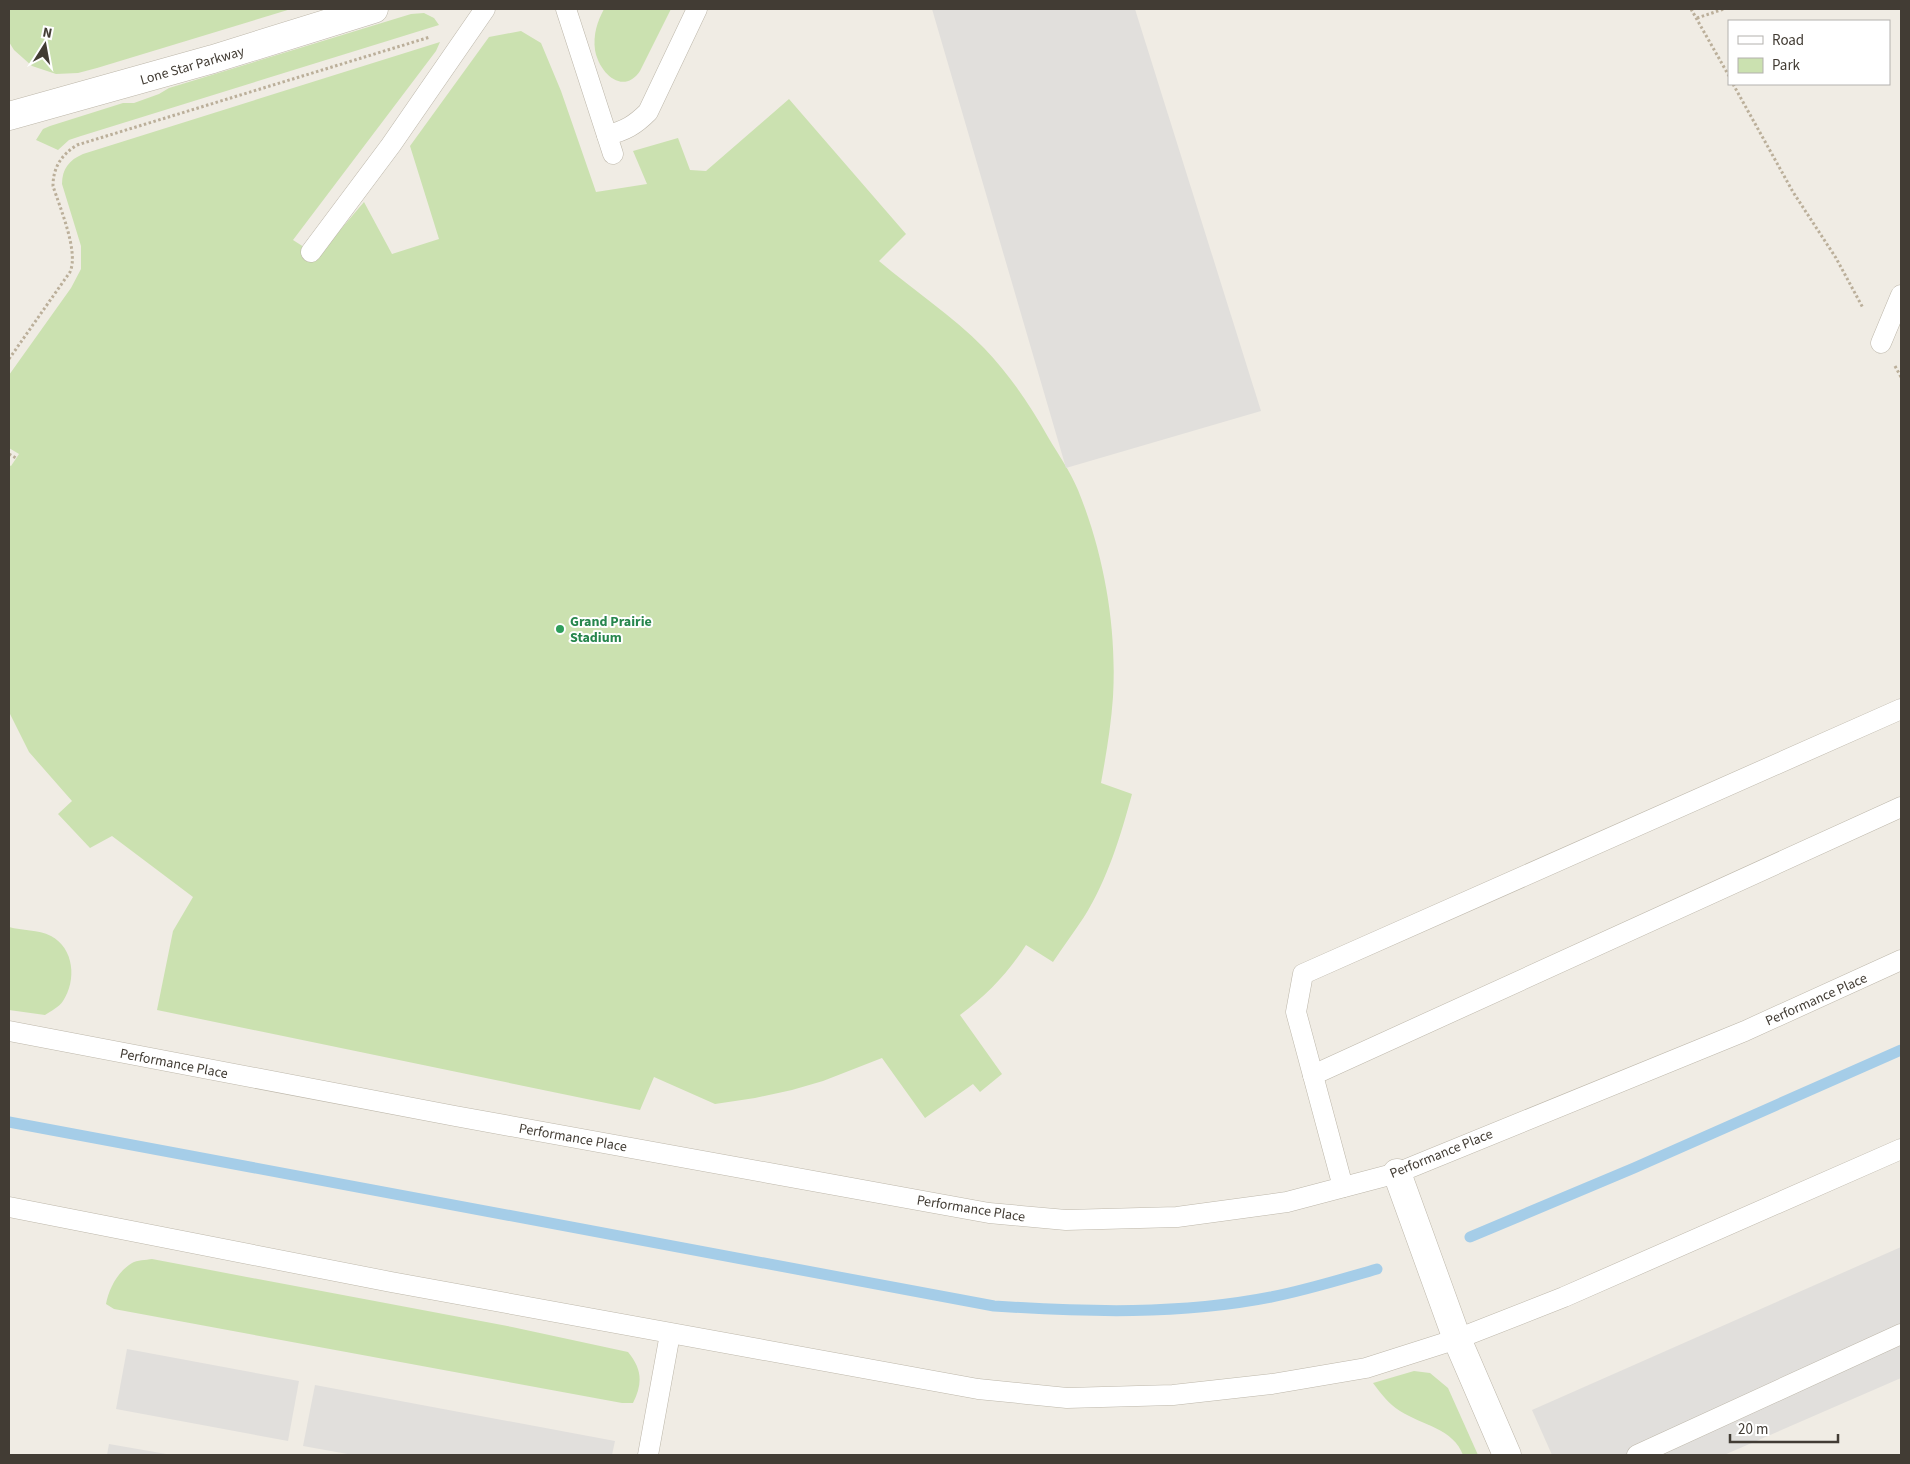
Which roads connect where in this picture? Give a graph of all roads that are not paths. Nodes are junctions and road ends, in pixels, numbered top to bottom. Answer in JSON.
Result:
{"nodes":[{"id":1,"x":374,"y":9,"type":"edge"},
{"id":2,"x":485,"y":9,"type":"edge"},
{"id":3,"x":566,"y":9,"type":"edge"},
{"id":4,"x":697,"y":9,"type":"edge"},
{"id":5,"x":9,"y":116,"type":"edge"},
{"id":6,"x":607,"y":135,"type":"junction"},
{"id":7,"x":613,"y":154,"type":"dead end"},
{"id":8,"x":311,"y":252,"type":"dead end"},
{"id":9,"x":1901,"y":295,"type":"edge"},
{"id":10,"x":1881,"y":342,"type":"road end"},
{"id":11,"x":1901,"y":709,"type":"edge"},
{"id":12,"x":1901,"y":807,"type":"edge"},
{"id":13,"x":1901,"y":960,"type":"edge"},
{"id":14,"x":9,"y":1031,"type":"edge"},
{"id":15,"x":1313,"y":1075,"type":"junction"},
{"id":16,"x":1901,"y":1149,"type":"edge"},
{"id":17,"x":1397,"y":1173,"type":"junction"},
{"id":18,"x":1343,"y":1187,"type":"junction"},
{"id":19,"x":9,"y":1208,"type":"edge"},
{"id":20,"x":670,"y":1334,"type":"junction"},
{"id":21,"x":1901,"y":1334,"type":"edge"},
{"id":22,"x":1457,"y":1339,"type":"junction"},
{"id":23,"x":648,"y":1455,"type":"edge"},
{"id":24,"x":1507,"y":1455,"type":"edge"},
{"id":25,"x":1637,"y":1455,"type":"edge"}],
"edges":[{"from":1,"to":5,"type":"street","name":"Lone Star Parkway"},
{"from":2,"to":8,"type":"lane"},
{"from":3,"to":6,"type":"lane"},
{"from":4,"to":6,"type":"lane"},
{"from":6,"to":7,"type":"lane"},
{"from":9,"to":10,"type":"lane"},
{"from":11,"to":15,"type":"lane"},
{"from":12,"to":15,"type":"lane"},
{"from":13,"to":17,"type":"lane","name":"Performance Place"},
{"from":14,"to":18,"type":"lane","name":"Performance Place"},
{"from":15,"to":18,"type":"lane"},
{"from":16,"to":22,"type":"lane"},
{"from":17,"to":18,"type":"lane","name":"Performance Place"},
{"from":17,"to":22,"type":"street"},
{"from":19,"to":20,"type":"lane"},
{"from":20,"to":22,"type":"lane"},
{"from":20,"to":23,"type":"lane"},
{"from":21,"to":25,"type":"lane"},
{"from":22,"to":24,"type":"street"}]}
